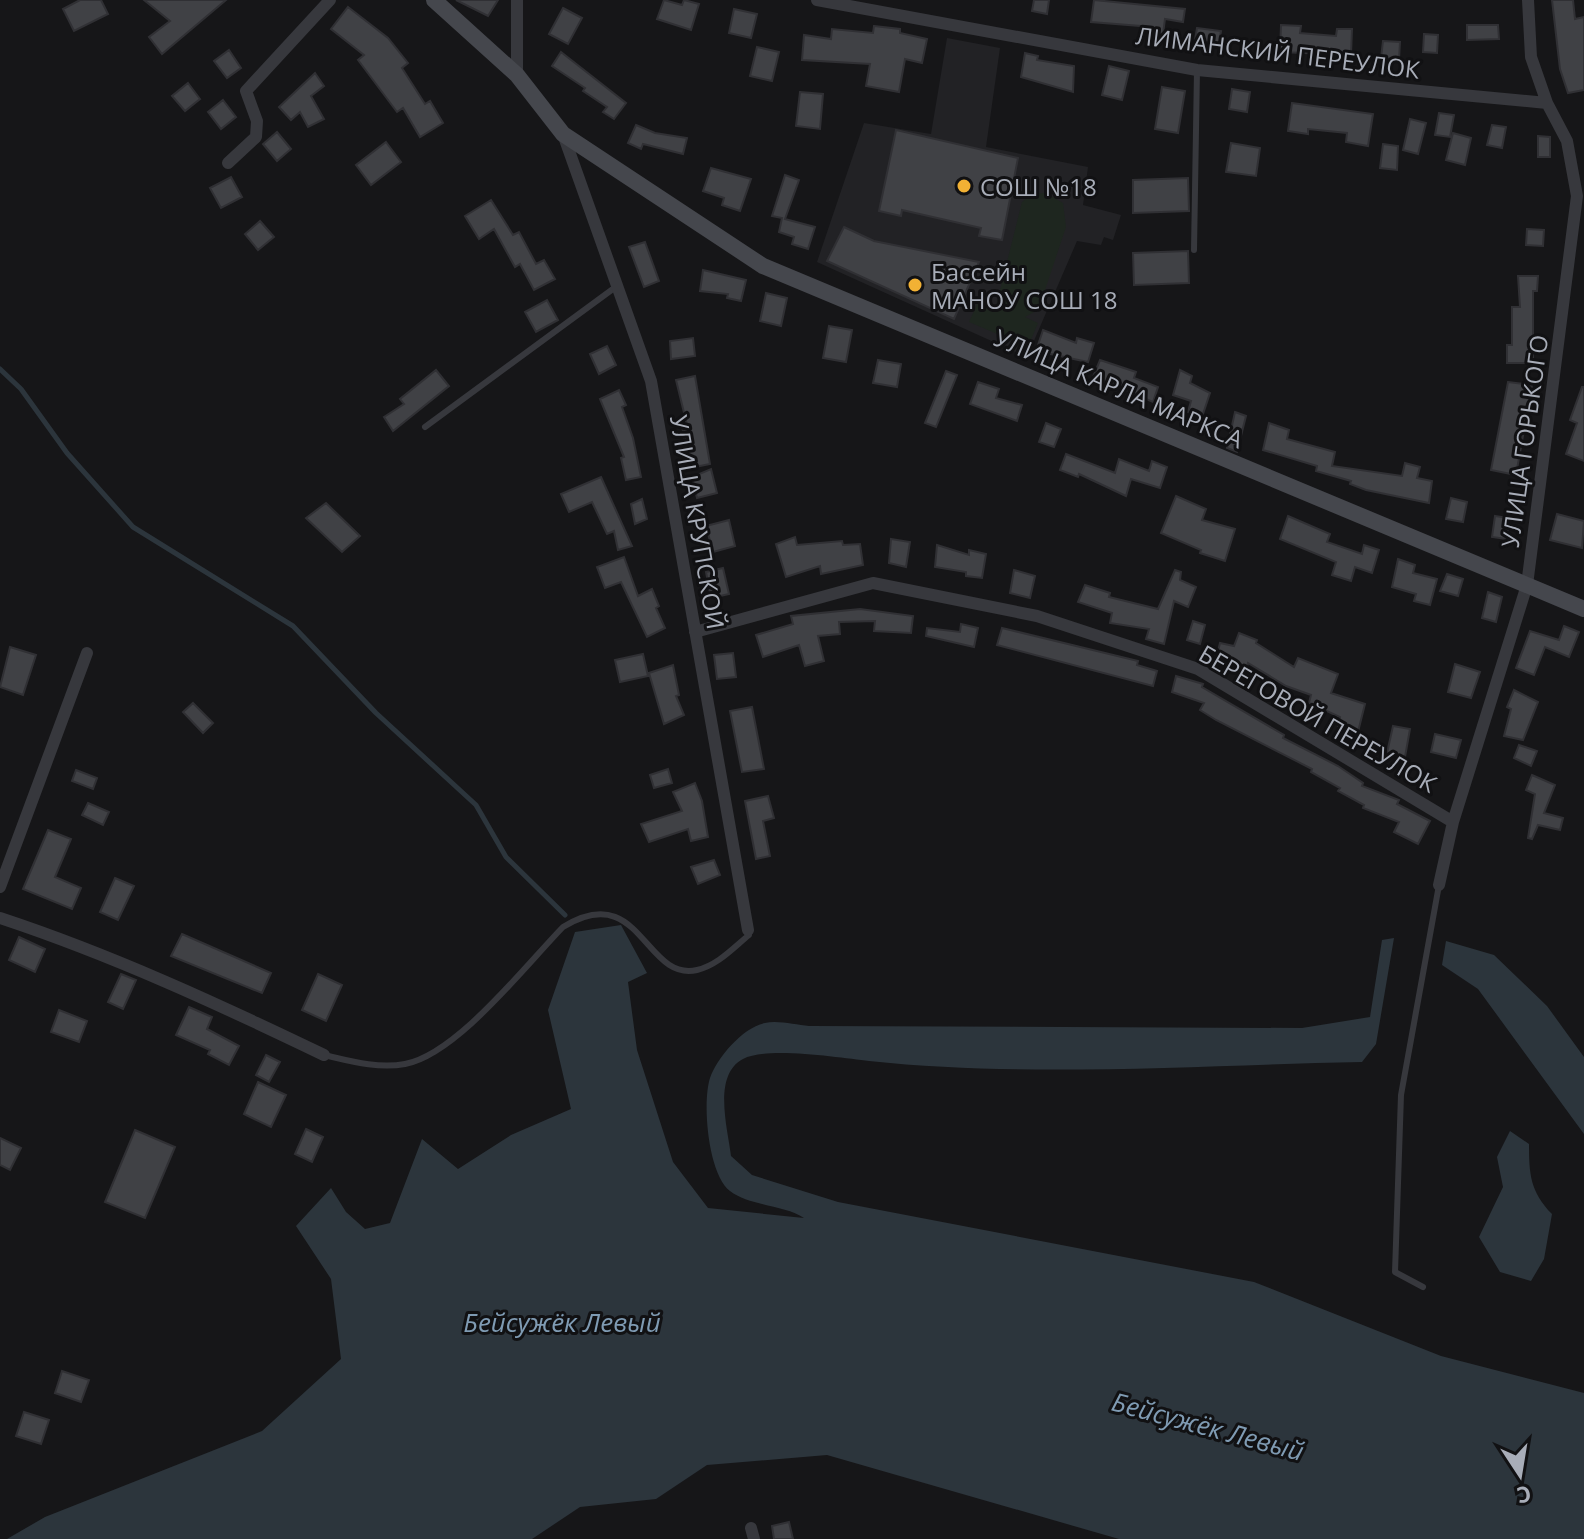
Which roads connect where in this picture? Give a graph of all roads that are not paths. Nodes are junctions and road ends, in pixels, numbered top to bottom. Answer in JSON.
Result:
{"nodes":[{"id":1,"x":330,"y":0,"type":"edge"},
{"id":2,"x":434,"y":0,"type":"edge"},
{"id":3,"x":517,"y":0,"type":"edge"},
{"id":4,"x":817,"y":0,"type":"edge"},
{"id":5,"x":1528,"y":0,"type":"edge"},
{"id":6,"x":1197,"y":70,"type":"junction"},
{"id":7,"x":517,"y":75,"type":"junction"},
{"id":8,"x":1547,"y":103,"type":"junction"},
{"id":9,"x":563,"y":134,"type":"junction"},
{"id":10,"x":228,"y":163,"type":"dead end"},
{"id":11,"x":1580,"y":197,"type":"edge"},
{"id":12,"x":1194,"y":250,"type":"dead end"},
{"id":13,"x":617,"y":286,"type":"junction"},
{"id":14,"x":425,"y":427,"type":"dead end"},
{"id":15,"x":1527,"y":585,"type":"junction"},
{"id":16,"x":1584,"y":609,"type":"edge"},
{"id":17,"x":695,"y":632,"type":"junction"},
{"id":18,"x":87,"y":653,"type":"dead end"},
{"id":19,"x":1453,"y":822,"type":"junction"},
{"id":20,"x":1439,"y":885,"type":"joint"},
{"id":21,"x":0,"y":887,"type":"edge"},
{"id":22,"x":0,"y":918,"type":"edge"},
{"id":23,"x":748,"y":930,"type":"joint"},
{"id":24,"x":324,"y":1055,"type":"joint"},
{"id":25,"x":1423,"y":1287,"type":"dead end"}],
"edges":[{"from":1,"to":10,"type":"street"},
{"from":2,"to":7,"type":"main road","name":"УЛИЦА КАРЛА МАРКСА"},
{"from":3,"to":7,"type":"street"},
{"from":4,"to":6,"type":"street","name":"ЛИМАНСКИЙ ПЕРЕУЛОК"},
{"from":5,"to":8,"type":"street","name":"УЛИЦА ГОРЬКОГО"},
{"from":6,"to":8,"type":"street","name":"ЛИМАНСКИЙ ПЕРЕУЛОК"},
{"from":6,"to":12,"type":"lane"},
{"from":7,"to":9,"type":"main road","name":"УЛИЦА КАРЛА МАРКСА"},
{"from":8,"to":11,"type":"street","name":"УЛИЦА ГОРЬКОГО"},
{"from":9,"to":13,"type":"street","name":"УЛИЦА КРУПСКОЙ"},
{"from":9,"to":15,"type":"main road","name":"УЛИЦА КАРЛА МАРКСА"},
{"from":11,"to":15,"type":"street","name":"УЛИЦА ГОРЬКОГО"},
{"from":13,"to":14,"type":"lane"},
{"from":13,"to":17,"type":"street","name":"УЛИЦА КРУПСКОЙ"},
{"from":15,"to":16,"type":"main road","name":"УЛИЦА КАРЛА МАРКСА"},
{"from":15,"to":19,"type":"street","name":"УЛИЦА ГОРЬКОГО"},
{"from":17,"to":19,"type":"street","name":"БЕРЕГОВОЙ ПЕРЕУЛОК"},
{"from":17,"to":23,"type":"street","name":"УЛИЦА КРУПСКОЙ"},
{"from":18,"to":21,"type":"street"},
{"from":19,"to":20,"type":"street","name":"УЛИЦА ГОРЬКОГО"},
{"from":20,"to":25,"type":"lane"},
{"from":22,"to":24,"type":"street"},
{"from":23,"to":24,"type":"lane"}]}
